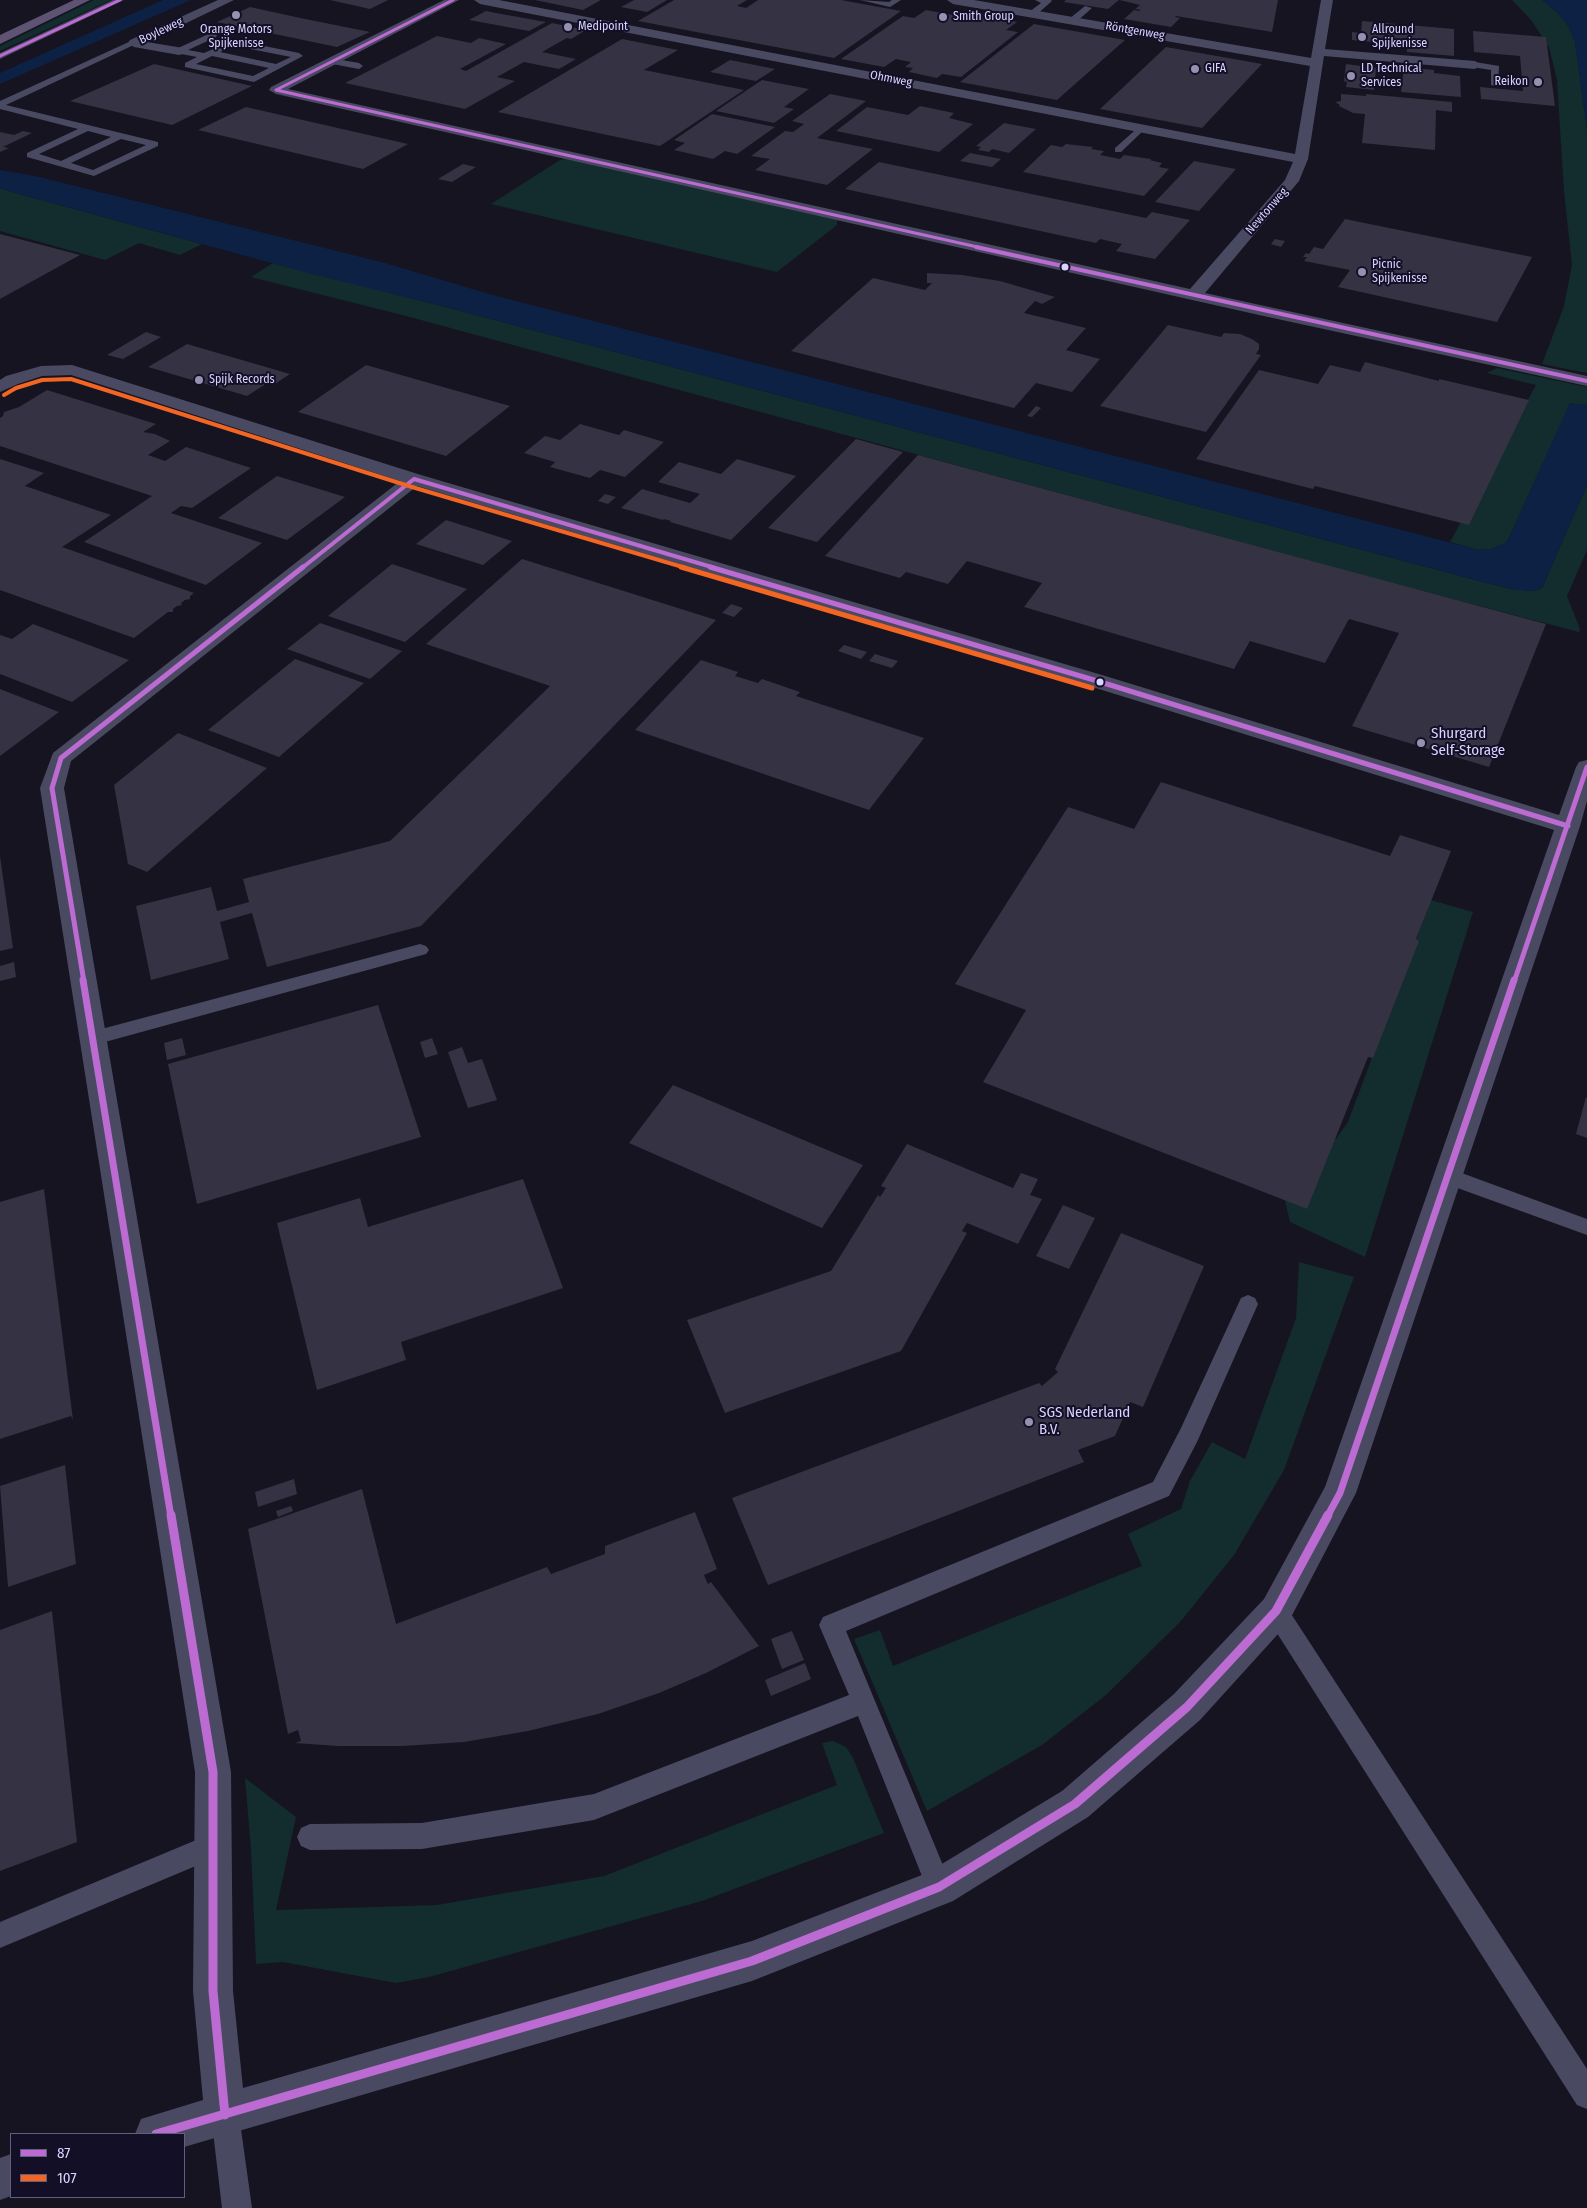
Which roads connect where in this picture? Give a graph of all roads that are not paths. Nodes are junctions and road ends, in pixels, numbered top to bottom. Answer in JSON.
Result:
{"nodes":[{"id":1,"x":84,"y":0,"type":"edge"},
{"id":2,"x":120,"y":0,"type":"edge"},
{"id":3,"x":228,"y":0,"type":"edge"},
{"id":4,"x":452,"y":0,"type":"edge"},
{"id":5,"x":480,"y":0,"type":"edge"},
{"id":6,"x":864,"y":0,"type":"edge"},
{"id":7,"x":897,"y":0,"type":"edge"},
{"id":8,"x":958,"y":0,"type":"edge"},
{"id":9,"x":1040,"y":0,"type":"edge"},
{"id":10,"x":1327,"y":0,"type":"edge"},
{"id":11,"x":1088,"y":8,"type":"dead end"},
{"id":12,"x":1032,"y":14,"type":"junction"},
{"id":13,"x":1072,"y":20,"type":"junction"},
{"id":14,"x":213,"y":35,"type":"dead end"},
{"id":15,"x":0,"y":40,"type":"edge"},
{"id":16,"x":134,"y":43,"type":"junction"},
{"id":17,"x":179,"y":51,"type":"junction"},
{"id":18,"x":208,"y":55,"type":"junction"},
{"id":19,"x":0,"y":56,"type":"edge"},
{"id":20,"x":1318,"y":58,"type":"junction"},
{"id":21,"x":330,"y":61,"type":"junction"},
{"id":22,"x":1474,"y":65,"type":"joint"},
{"id":23,"x":359,"y":66,"type":"dead end"},
{"id":24,"x":277,"y":67,"type":"junction"},
{"id":25,"x":1495,"y":85,"type":"dead end"},
{"id":26,"x":0,"y":105,"type":"edge"},
{"id":27,"x":87,"y":128,"type":"junction"},
{"id":28,"x":1142,"y":128,"type":"junction"},
{"id":29,"x":120,"y":136,"type":"junction"},
{"id":30,"x":1118,"y":150,"type":"dead end"},
{"id":31,"x":1302,"y":159,"type":"junction"},
{"id":32,"x":62,"y":164,"type":"junction"},
{"id":33,"x":1194,"y":295,"type":"junction"},
{"id":34,"x":1587,"y":381,"type":"edge"},
{"id":35,"x":0,"y":387,"type":"edge"},
{"id":36,"x":414,"y":479,"type":"junction"},
{"id":37,"x":1587,"y":767,"type":"edge"},
{"id":38,"x":1577,"y":812,"type":"edge"},
{"id":39,"x":420,"y":950,"type":"dead end"},
{"id":40,"x":94,"y":1038,"type":"junction"},
{"id":41,"x":1448,"y":1176,"type":"junction"},
{"id":42,"x":1587,"y":1227,"type":"edge"},
{"id":43,"x":1248,"y":1304,"type":"dead end"},
{"id":44,"x":1276,"y":1611,"type":"junction"},
{"id":45,"x":864,"y":1701,"type":"junction"},
{"id":46,"x":310,"y":1837,"type":"dead end"},
{"id":47,"x":213,"y":1846,"type":"junction"},
{"id":48,"x":940,"y":1886,"type":"junction"},
{"id":49,"x":0,"y":1935,"type":"edge"},
{"id":50,"x":1587,"y":2096,"type":"edge"},
{"id":51,"x":225,"y":2115,"type":"junction"},
{"id":52,"x":160,"y":2133,"type":"edge"},
{"id":53,"x":237,"y":2208,"type":"edge"}],
"edges":[{"from":1,"to":15,"type":"main road"},
{"from":2,"to":19,"type":"lane"},
{"from":3,"to":16,"type":"street","name":"Boyleweg"},
{"from":4,"to":21,"type":"street"},
{"from":5,"to":28,"type":"street","name":"Ohmweg"},
{"from":6,"to":7,"type":"lane"},
{"from":8,"to":12,"type":"street","name":"Röntgenweg"},
{"from":9,"to":12,"type":"lane"},
{"from":10,"to":20,"type":"street","name":"Newtonweg"},
{"from":11,"to":13,"type":"lane"},
{"from":12,"to":13,"type":"street","name":"Röntgenweg"},
{"from":13,"to":20,"type":"street","name":"Röntgenweg"},
{"from":14,"to":17,"type":"lane"},
{"from":16,"to":17,"type":"street","name":"Boyleweg"},
{"from":16,"to":26,"type":"lane"},
{"from":17,"to":18,"type":"lane"},
{"from":18,"to":24,"type":"lane"},
{"from":18,"to":24,"type":"lane"},
{"from":18,"to":24,"type":"lane"},
{"from":20,"to":22,"type":"street"},
{"from":20,"to":31,"type":"street","name":"Newtonweg"},
{"from":21,"to":23,"type":"lane"},
{"from":21,"to":33,"type":"street"},
{"from":22,"to":25,"type":"lane"},
{"from":26,"to":27,"type":"lane"},
{"from":27,"to":29,"type":"lane"},
{"from":27,"to":32,"type":"lane"},
{"from":28,"to":30,"type":"lane"},
{"from":28,"to":31,"type":"street","name":"Ohmweg"},
{"from":29,"to":32,"type":"lane"},
{"from":29,"to":32,"type":"lane"},
{"from":31,"to":33,"type":"street","name":"Newtonweg"},
{"from":33,"to":34,"type":"street"},
{"from":35,"to":36,"type":"street"},
{"from":36,"to":38,"type":"street"},
{"from":36,"to":40,"type":"street"},
{"from":37,"to":38,"type":"street"},
{"from":38,"to":41,"type":"street"},
{"from":39,"to":40,"type":"lane"},
{"from":40,"to":47,"type":"street"},
{"from":41,"to":42,"type":"lane"},
{"from":41,"to":44,"type":"street"},
{"from":43,"to":45,"type":"lane"},
{"from":44,"to":48,"type":"street"},
{"from":44,"to":50,"type":"lane"},
{"from":45,"to":46,"type":"lane"},
{"from":45,"to":48,"type":"lane"},
{"from":47,"to":49,"type":"lane"},
{"from":47,"to":51,"type":"street"},
{"from":48,"to":51,"type":"street"},
{"from":51,"to":52,"type":"street"},
{"from":51,"to":53,"type":"lane"}]}
